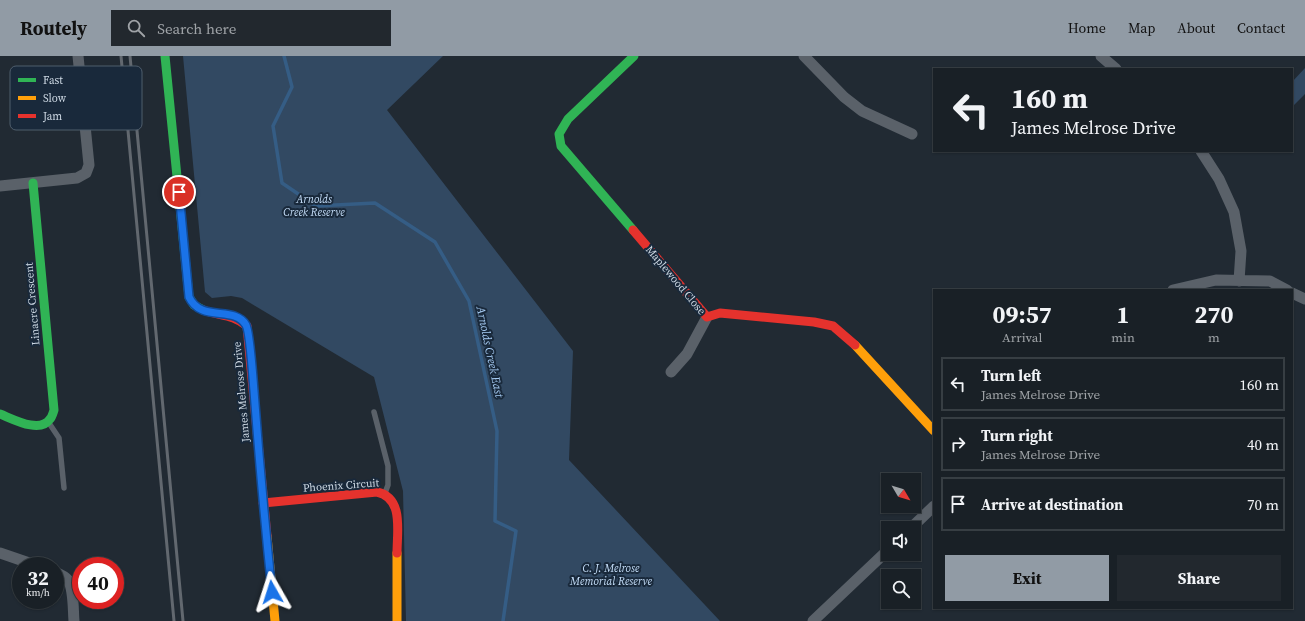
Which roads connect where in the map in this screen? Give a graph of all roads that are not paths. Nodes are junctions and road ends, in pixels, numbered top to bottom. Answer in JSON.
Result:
{"nodes":[{"id":1,"x":78,"y":56,"type":"edge"},
{"id":2,"x":165,"y":56,"type":"edge"},
{"id":3,"x":634,"y":56,"type":"edge"},
{"id":4,"x":804,"y":56,"type":"edge"},
{"id":5,"x":1101,"y":56,"type":"edge"},
{"id":6,"x":79,"y":66,"type":"edge"},
{"id":7,"x":1115,"y":68,"type":"edge"},
{"id":8,"x":86,"y":130,"type":"edge"},
{"id":9,"x":912,"y":134,"type":"dead end"},
{"id":10,"x":1202,"y":152,"type":"edge"},
{"id":11,"x":33,"y":183,"type":"junction"},
{"id":12,"x":0,"y":186,"type":"edge"},
{"id":13,"x":1239,"y":281,"type":"junction"},
{"id":14,"x":1177,"y":289,"type":"edge"},
{"id":15,"x":1285,"y":289,"type":"edge"},
{"id":16,"x":1293,"y":294,"type":"edge"},
{"id":17,"x":1305,"y":300,"type":"edge"},
{"id":18,"x":707,"y":317,"type":"junction"},
{"id":19,"x":671,"y":372,"type":"dead end"},
{"id":20,"x":374,"y":412,"type":"dead end"},
{"id":21,"x":0,"y":414,"type":"edge"},
{"id":22,"x":49,"y":423,"type":"junction"},
{"id":23,"x":933,"y":430,"type":"edge"},
{"id":24,"x":64,"y":488,"type":"dead end"},
{"id":25,"x":384,"y":493,"type":"junction"},
{"id":26,"x":263,"y":503,"type":"junction"},
{"id":27,"x":933,"y":507,"type":"edge"},
{"id":28,"x":918,"y":521,"type":"edge"},
{"id":29,"x":0,"y":553,"type":"edge"},
{"id":30,"x":12,"y":557,"type":"edge"},
{"id":31,"x":881,"y":557,"type":"edge"},
{"id":32,"x":64,"y":577,"type":"edge"},
{"id":33,"x":74,"y":621,"type":"edge"},
{"id":34,"x":274,"y":621,"type":"edge"},
{"id":35,"x":398,"y":621,"type":"edge"},
{"id":36,"x":813,"y":621,"type":"edge"}],
"edges":[{"from":1,"to":6,"type":"street"},
{"from":2,"to":26,"type":"street","name":"James Melrose Drive"},
{"from":3,"to":18,"type":"street","name":"Maplewood Close"},
{"from":4,"to":9,"type":"street"},
{"from":5,"to":7,"type":"street"},
{"from":8,"to":11,"type":"street"},
{"from":10,"to":13,"type":"street"},
{"from":11,"to":12,"type":"street"},
{"from":11,"to":22,"type":"street","name":"Linacre Crescent"},
{"from":13,"to":14,"type":"street"},
{"from":13,"to":15,"type":"street"},
{"from":16,"to":17,"type":"street"},
{"from":18,"to":19,"type":"street"},
{"from":18,"to":23,"type":"street","name":"Maplewood Close"},
{"from":20,"to":25,"type":"lane"},
{"from":21,"to":22,"type":"street"},
{"from":22,"to":24,"type":"lane"},
{"from":25,"to":26,"type":"street","name":"Phoenix Circuit"},
{"from":25,"to":35,"type":"street","name":"Phoenix Circuit"},
{"from":26,"to":34,"type":"street","name":"James Melrose Drive"},
{"from":27,"to":28,"type":"street"},
{"from":29,"to":30,"type":"street"},
{"from":31,"to":36,"type":"street"},
{"from":32,"to":33,"type":"street"}]}
